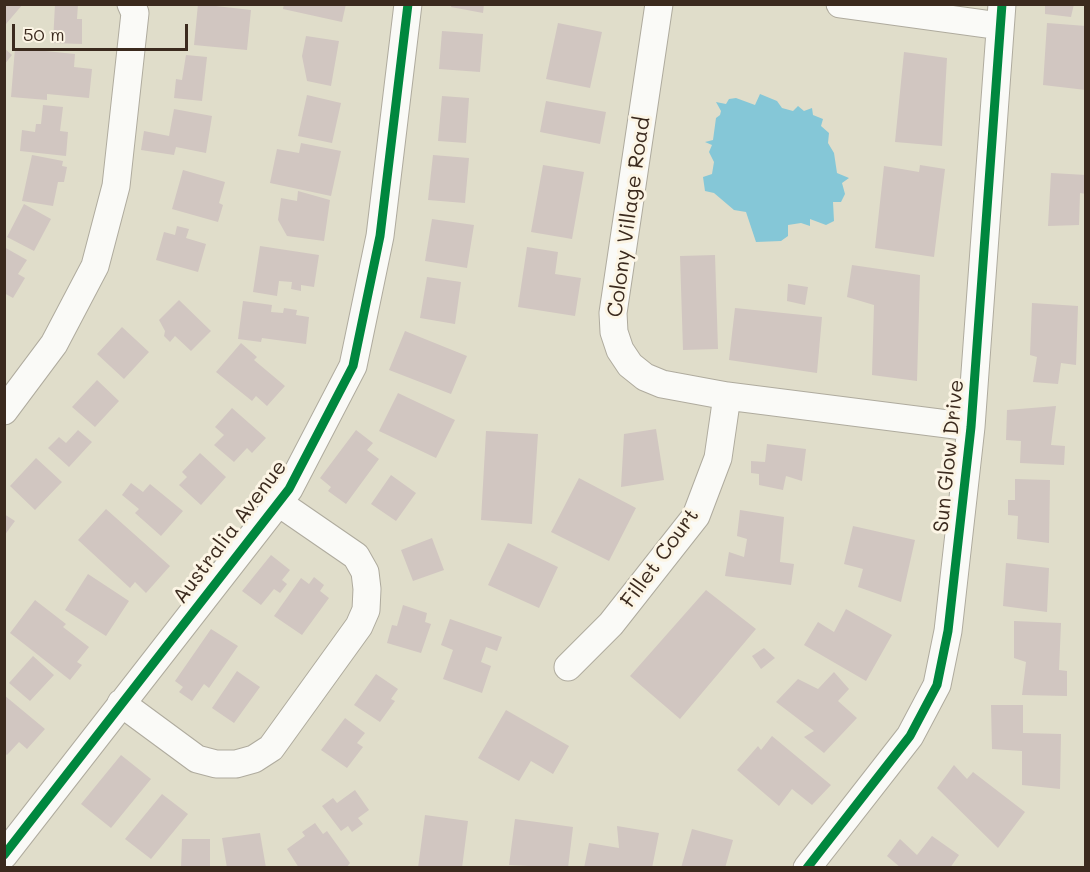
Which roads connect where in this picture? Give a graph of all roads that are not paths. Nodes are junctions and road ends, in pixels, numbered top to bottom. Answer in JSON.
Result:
{"nodes":[{"id":1,"x":131,"y":4,"type":"edge"},
{"id":2,"x":408,"y":4,"type":"edge"},
{"id":3,"x":659,"y":4,"type":"edge"},
{"id":4,"x":840,"y":4,"type":"edge"},
{"id":5,"x":1001,"y":15,"type":"edge"},
{"id":6,"x":727,"y":396,"type":"junction"},
{"id":7,"x":4,"y":411,"type":"edge"},
{"id":8,"x":971,"y":427,"type":"junction"},
{"id":9,"x":279,"y":503,"type":"junction"},
{"id":10,"x":568,"y":667,"type":"dead end"},
{"id":11,"x":121,"y":704,"type":"junction"},
{"id":12,"x":4,"y":855,"type":"edge"},
{"id":13,"x":807,"y":867,"type":"edge"}],
"edges":[{"from":1,"to":7,"type":"street"},
{"from":2,"to":9,"type":"street","name":"Australia Avenue"},
{"from":3,"to":6,"type":"street","name":"Colony Village Road"},
{"from":4,"to":5,"type":"street"},
{"from":5,"to":8,"type":"street","name":"Sun Glow Drive"},
{"from":6,"to":8,"type":"street","name":"Colony Village Road"},
{"from":6,"to":10,"type":"street","name":"Fillet Court"},
{"from":8,"to":13,"type":"street","name":"Sun Glow Drive"},
{"from":9,"to":11,"type":"street","name":"Australia Avenue"},
{"from":9,"to":11,"type":"street"},
{"from":11,"to":12,"type":"street","name":"Australia Avenue"}]}
